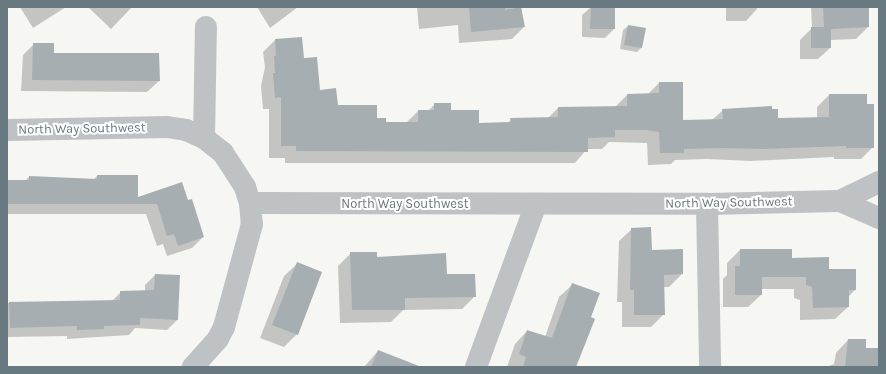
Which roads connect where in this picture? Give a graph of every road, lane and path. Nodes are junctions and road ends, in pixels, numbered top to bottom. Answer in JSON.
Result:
{"nodes":[{"id":1,"x":206,"y":27,"type":"dead end"},
{"id":2,"x":7,"y":130,"type":"edge"},
{"id":3,"x":204,"y":138,"type":"junction"},
{"id":4,"x":879,"y":182,"type":"edge"},
{"id":5,"x":840,"y":201,"type":"junction"},
{"id":6,"x":250,"y":204,"type":"junction"},
{"id":7,"x":536,"y":204,"type":"junction"},
{"id":8,"x":707,"y":204,"type":"junction"},
{"id":9,"x":879,"y":218,"type":"edge"},
{"id":10,"x":193,"y":367,"type":"edge"},
{"id":11,"x":476,"y":367,"type":"edge"},
{"id":12,"x":710,"y":367,"type":"edge"}],
"edges":[{"from":1,"to":3,"type":"street"},
{"from":2,"to":3,"type":"street","name":"North Way Southwest"},
{"from":3,"to":6,"type":"street","name":"North Way Southwest"},
{"from":4,"to":5,"type":"street","name":"North Way Southwest"},
{"from":5,"to":8,"type":"street","name":"North Way Southwest"},
{"from":5,"to":9,"type":"street","name":"North Way Southwest"},
{"from":6,"to":7,"type":"street","name":"North Way Southwest"},
{"from":6,"to":10,"type":"street"},
{"from":7,"to":8,"type":"street","name":"North Way Southwest"},
{"from":7,"to":11,"type":"street"},
{"from":8,"to":12,"type":"street"}]}
